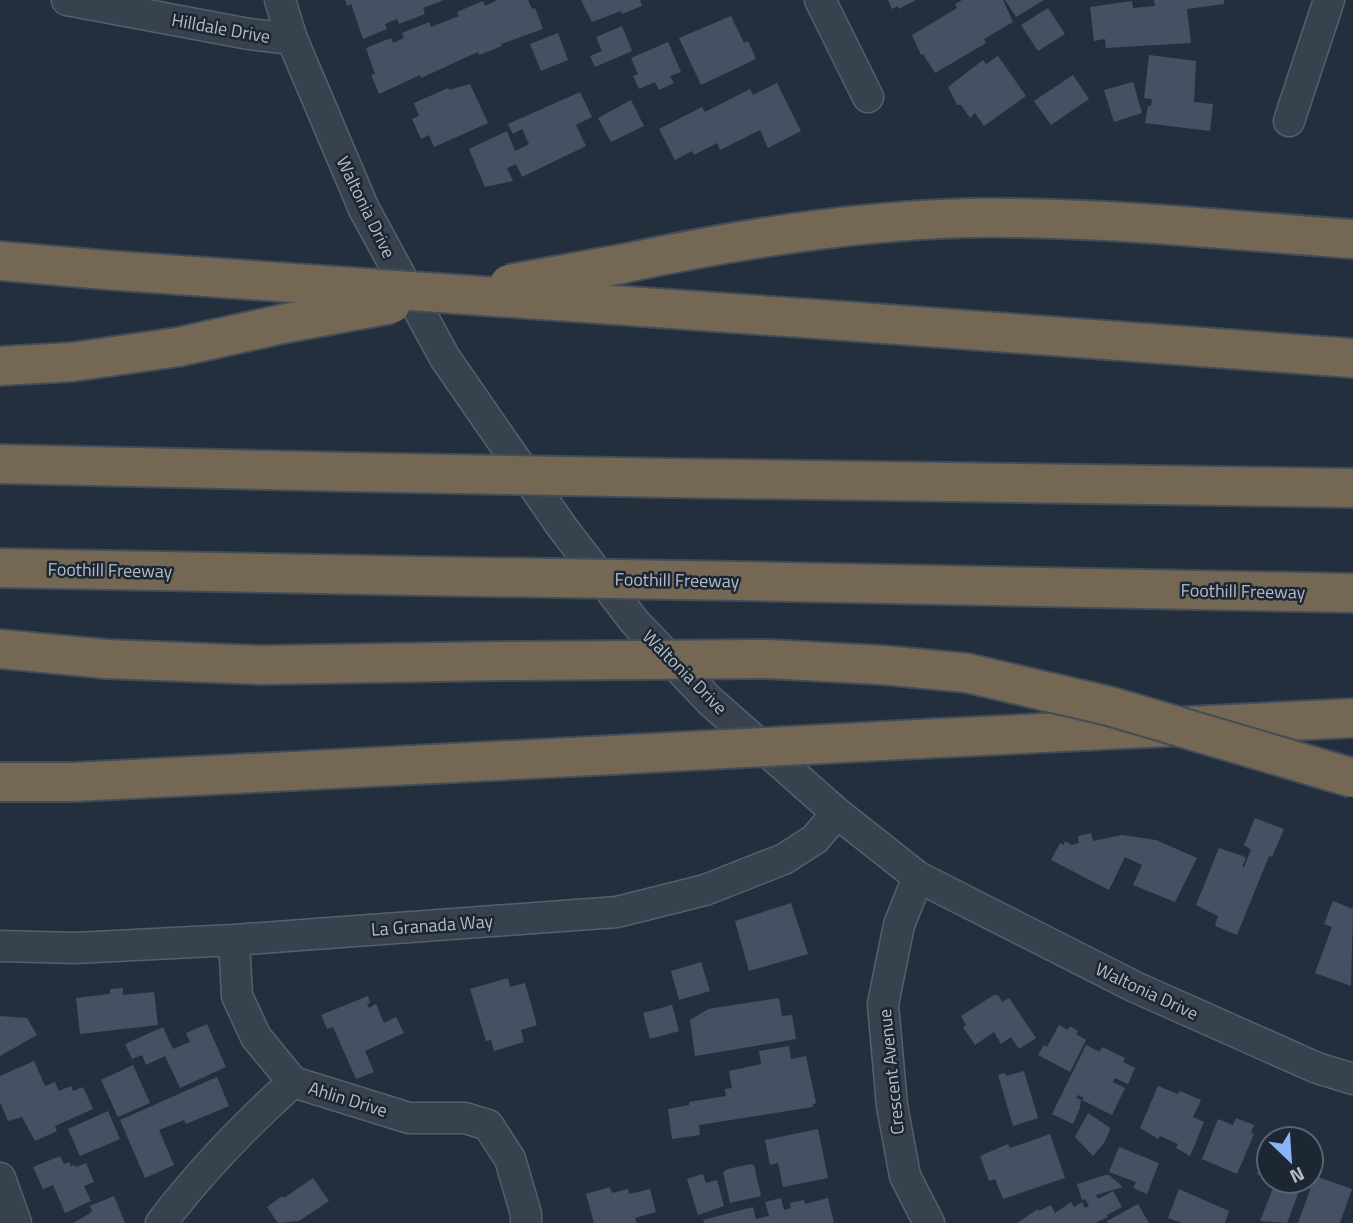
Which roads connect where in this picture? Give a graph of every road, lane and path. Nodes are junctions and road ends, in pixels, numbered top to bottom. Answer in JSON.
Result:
{"nodes":[{"id":1,"x":67,"y":0,"type":"edge"},
{"id":2,"x":280,"y":0,"type":"edge"},
{"id":3,"x":820,"y":0,"type":"edge"},
{"id":4,"x":1329,"y":0,"type":"edge"},
{"id":5,"x":292,"y":39,"type":"junction"},
{"id":6,"x":868,"y":97,"type":"dead end"},
{"id":7,"x":1290,"y":121,"type":"dead end"},
{"id":8,"x":1353,"y":239,"type":"edge"},
{"id":9,"x":0,"y":261,"type":"edge"},
{"id":10,"x":1353,"y":358,"type":"edge"},
{"id":11,"x":0,"y":366,"type":"edge"},
{"id":12,"x":0,"y":464,"type":"edge"},
{"id":13,"x":1353,"y":488,"type":"edge"},
{"id":14,"x":0,"y":568,"type":"edge"},
{"id":15,"x":1353,"y":593,"type":"edge"},
{"id":16,"x":0,"y":649,"type":"edge"},
{"id":17,"x":1353,"y":718,"type":"edge"},
{"id":18,"x":1353,"y":778,"type":"edge"},
{"id":19,"x":0,"y":782,"type":"edge"},
{"id":20,"x":836,"y":813,"type":"junction"},
{"id":21,"x":918,"y":877,"type":"junction"},
{"id":22,"x":234,"y":940,"type":"junction"},
{"id":23,"x":0,"y":946,"type":"edge"},
{"id":24,"x":1353,"y":1079,"type":"edge"},
{"id":25,"x":293,"y":1082,"type":"junction"},
{"id":26,"x":0,"y":1178,"type":"edge"},
{"id":27,"x":16,"y":1223,"type":"edge"},
{"id":28,"x":161,"y":1223,"type":"edge"},
{"id":29,"x":526,"y":1223,"type":"edge"},
{"id":30,"x":929,"y":1223,"type":"edge"}],
"edges":[{"from":1,"to":5,"type":"street","name":"Hilldale Drive"},
{"from":2,"to":5,"type":"street","name":"Waltonia Drive"},
{"from":3,"to":6,"type":"street"},
{"from":4,"to":7,"type":"street"},
{"from":5,"to":20,"type":"street","name":"Waltonia Drive"},
{"from":8,"to":11,"type":"highway","bridge":true},
{"from":9,"to":10,"type":"highway","bridge":true},
{"from":12,"to":13,"type":"highway","bridge":true},
{"from":14,"to":15,"type":"highway","name":"Foothill Freeway","bridge":true},
{"from":16,"to":18,"type":"highway","bridge":true},
{"from":17,"to":19,"type":"highway","bridge":true},
{"from":20,"to":21,"type":"street","name":"Waltonia Drive"},
{"from":20,"to":22,"type":"street","name":"La Granada Way"},
{"from":21,"to":24,"type":"street","name":"Waltonia Drive"},
{"from":21,"to":30,"type":"street","name":"Crescent Avenue"},
{"from":22,"to":23,"type":"street","name":"La Granada Way"},
{"from":22,"to":25,"type":"street"},
{"from":25,"to":28,"type":"street","name":"Ahlin Drive"},
{"from":25,"to":29,"type":"street","name":"Ahlin Drive"},
{"from":26,"to":27,"type":"street"}]}
